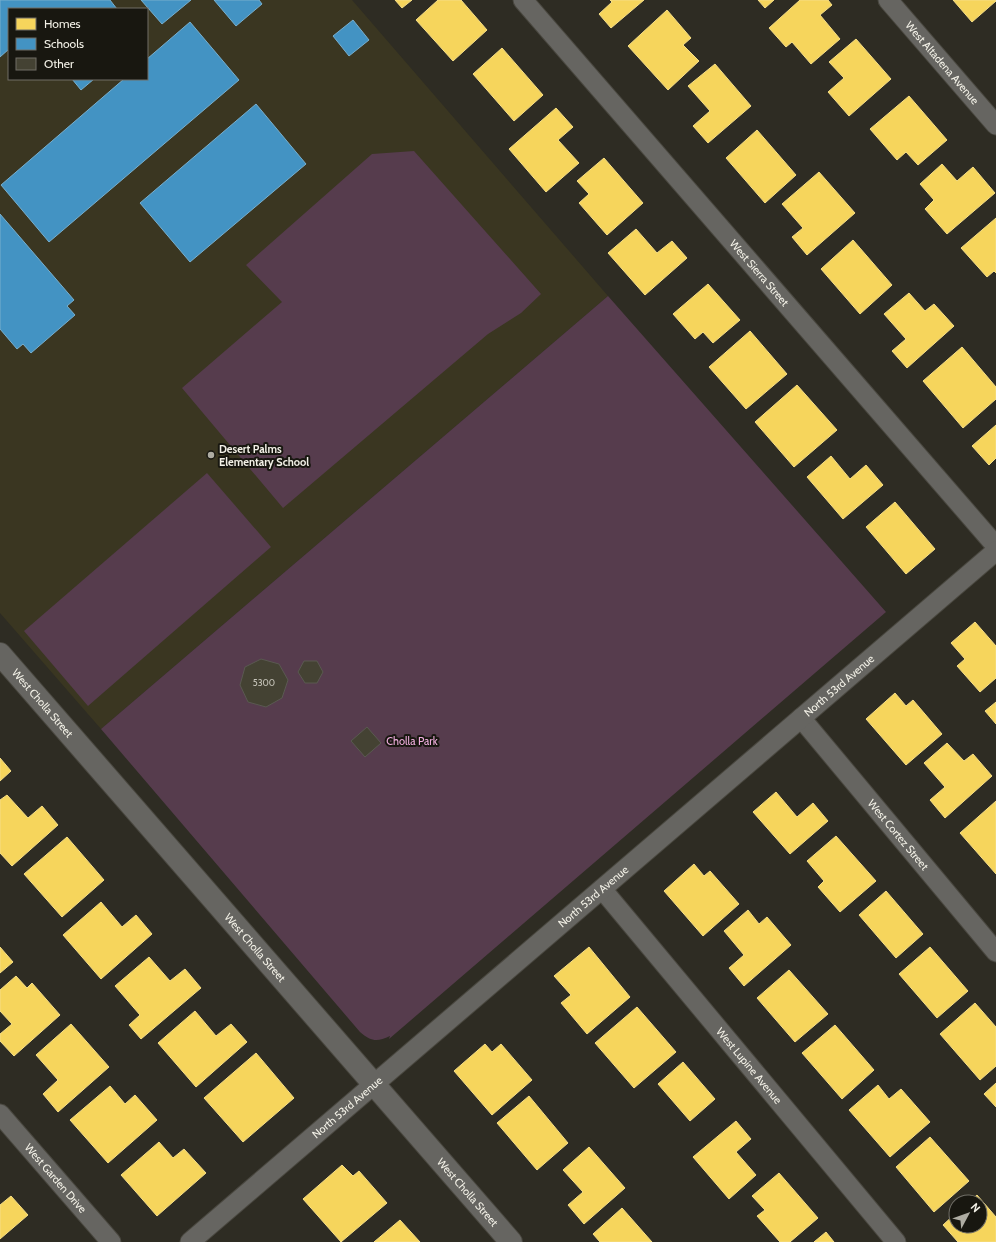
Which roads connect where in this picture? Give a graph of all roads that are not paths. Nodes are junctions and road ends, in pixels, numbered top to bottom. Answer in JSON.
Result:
{"nodes":[{"id":1,"x":523,"y":0,"type":"edge"},
{"id":2,"x":888,"y":0,"type":"edge"},
{"id":3,"x":996,"y":125,"type":"edge"},
{"id":4,"x":996,"y":546,"type":"edge"},
{"id":5,"x":996,"y":551,"type":"edge"},
{"id":6,"x":0,"y":654,"type":"edge"},
{"id":7,"x":801,"y":718,"type":"junction"},
{"id":8,"x":602,"y":889,"type":"junction"},
{"id":9,"x":996,"y":952,"type":"edge"},
{"id":10,"x":374,"y":1084,"type":"junction"},
{"id":11,"x":0,"y":1114,"type":"edge"},
{"id":12,"x":111,"y":1242,"type":"edge"},
{"id":13,"x":190,"y":1242,"type":"edge"},
{"id":14,"x":511,"y":1242,"type":"edge"},
{"id":15,"x":896,"y":1242,"type":"edge"}],
"edges":[{"from":1,"to":4,"type":"street","name":"West Sierra Street"},
{"from":2,"to":3,"type":"street","name":"West Altadena Avenue"},
{"from":5,"to":7,"type":"street","name":"North 53rd Avenue"},
{"from":6,"to":10,"type":"street","name":"West Cholla Street"},
{"from":7,"to":8,"type":"street","name":"North 53rd Avenue"},
{"from":7,"to":9,"type":"street","name":"West Cortez Street"},
{"from":8,"to":10,"type":"street","name":"North 53rd Avenue"},
{"from":8,"to":15,"type":"street","name":"West Lupine Avenue"},
{"from":10,"to":13,"type":"street","name":"North 53rd Avenue"},
{"from":10,"to":14,"type":"street","name":"West Cholla Street"},
{"from":11,"to":12,"type":"street","name":"West Garden Drive"}]}
